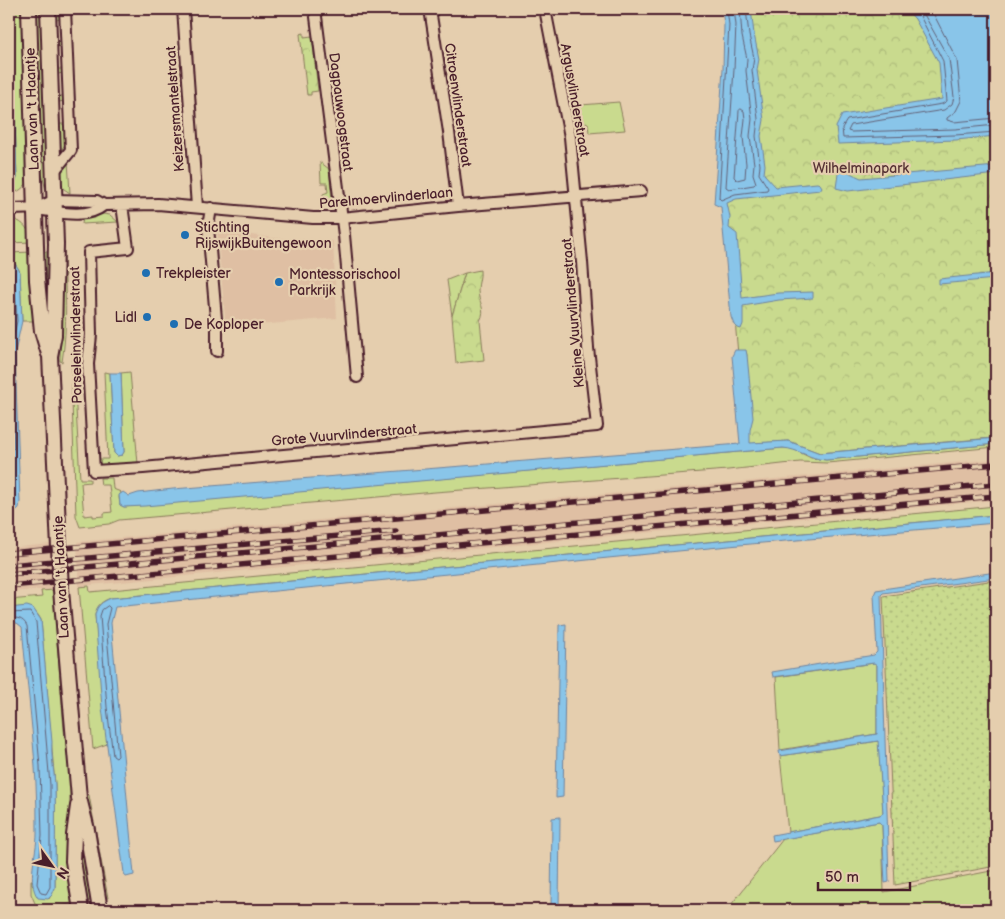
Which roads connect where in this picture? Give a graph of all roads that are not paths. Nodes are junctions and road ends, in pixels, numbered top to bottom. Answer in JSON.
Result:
{"nodes":[{"id":1,"x":28,"y":9,"type":"edge"},
{"id":2,"x":48,"y":9,"type":"edge"},
{"id":3,"x":65,"y":9,"type":"edge"},
{"id":4,"x":183,"y":9,"type":"edge"},
{"id":5,"x":315,"y":9,"type":"edge"},
{"id":6,"x":430,"y":9,"type":"edge"},
{"id":7,"x":545,"y":9,"type":"edge"},
{"id":8,"x":54,"y":171,"type":"junction"},
{"id":9,"x":641,"y":191,"type":"dead end"},
{"id":10,"x":576,"y":196,"type":"junction"},
{"id":11,"x":122,"y":205,"type":"junction"},
{"id":12,"x":458,"y":206,"type":"junction"},
{"id":13,"x":55,"y":207,"type":"junction"},
{"id":14,"x":197,"y":207,"type":"junction"},
{"id":15,"x":211,"y":208,"type":"junction"},
{"id":16,"x":35,"y":209,"type":"junction"},
{"id":17,"x":9,"y":210,"type":"edge"},
{"id":18,"x":341,"y":218,"type":"junction"},
{"id":19,"x":217,"y":351,"type":"dead end"},
{"id":20,"x":50,"y":356,"type":"junction"},
{"id":21,"x":357,"y":374,"type":"dead end"},
{"id":22,"x":597,"y":426,"type":"joint"},
{"id":23,"x":94,"y":471,"type":"joint"},
{"id":24,"x":80,"y":798,"type":"junction"},
{"id":25,"x":81,"y":910,"type":"edge"},
{"id":26,"x":100,"y":910,"type":"edge"}],
"edges":[{"from":1,"to":16,"type":"street","name":"Laan van 't Haantje"},
{"from":2,"to":8,"type":"street","name":"Laan van 't Haantje"},
{"from":3,"to":8,"type":"street","name":"Laan van 't Haantje"},
{"from":4,"to":14,"type":"street","name":"Keizersmantelstraat"},
{"from":5,"to":18,"type":"street","name":"Dagpauwoogstraat"},
{"from":6,"to":12,"type":"street","name":"Citroenvlinderstraat"},
{"from":7,"to":10,"type":"street","name":"Argusvlinderstraat"},
{"from":8,"to":13,"type":"street","name":"Laan van 't Haantje"},
{"from":9,"to":10,"type":"street","name":"Parelmoervlinderlaan"},
{"from":10,"to":12,"type":"street","name":"Parelmoervlinderlaan"},
{"from":10,"to":22,"type":"street","name":"Kleine Vuurvlinderstraat"},
{"from":11,"to":13,"type":"street","name":"Parelmoervlinderlaan"},
{"from":11,"to":14,"type":"street","name":"Parelmoervlinderlaan"},
{"from":11,"to":23,"type":"street","name":"Porseleinvlinderstraat"},
{"from":12,"to":18,"type":"street","name":"Parelmoervlinderlaan"},
{"from":13,"to":16,"type":"street"},
{"from":13,"to":20,"type":"street","name":"Laan van 't Haantje"},
{"from":14,"to":15,"type":"street","name":"Parelmoervlinderlaan"},
{"from":15,"to":18,"type":"street","name":"Parelmoervlinderlaan"},
{"from":15,"to":19,"type":"street"},
{"from":16,"to":17,"type":"street"},
{"from":16,"to":20,"type":"street","name":"Laan van 't Haantje"},
{"from":18,"to":21,"type":"street","name":"Dagpauwoogstraat"},
{"from":20,"to":24,"type":"street","name":"Laan van 't Haantje"},
{"from":22,"to":23,"type":"street","name":"Grote Vuurvlinderstraat"},
{"from":24,"to":25,"type":"street","name":"Laan van 't Haantje"},
{"from":24,"to":26,"type":"street","name":"Laan van 't Haantje"}]}
